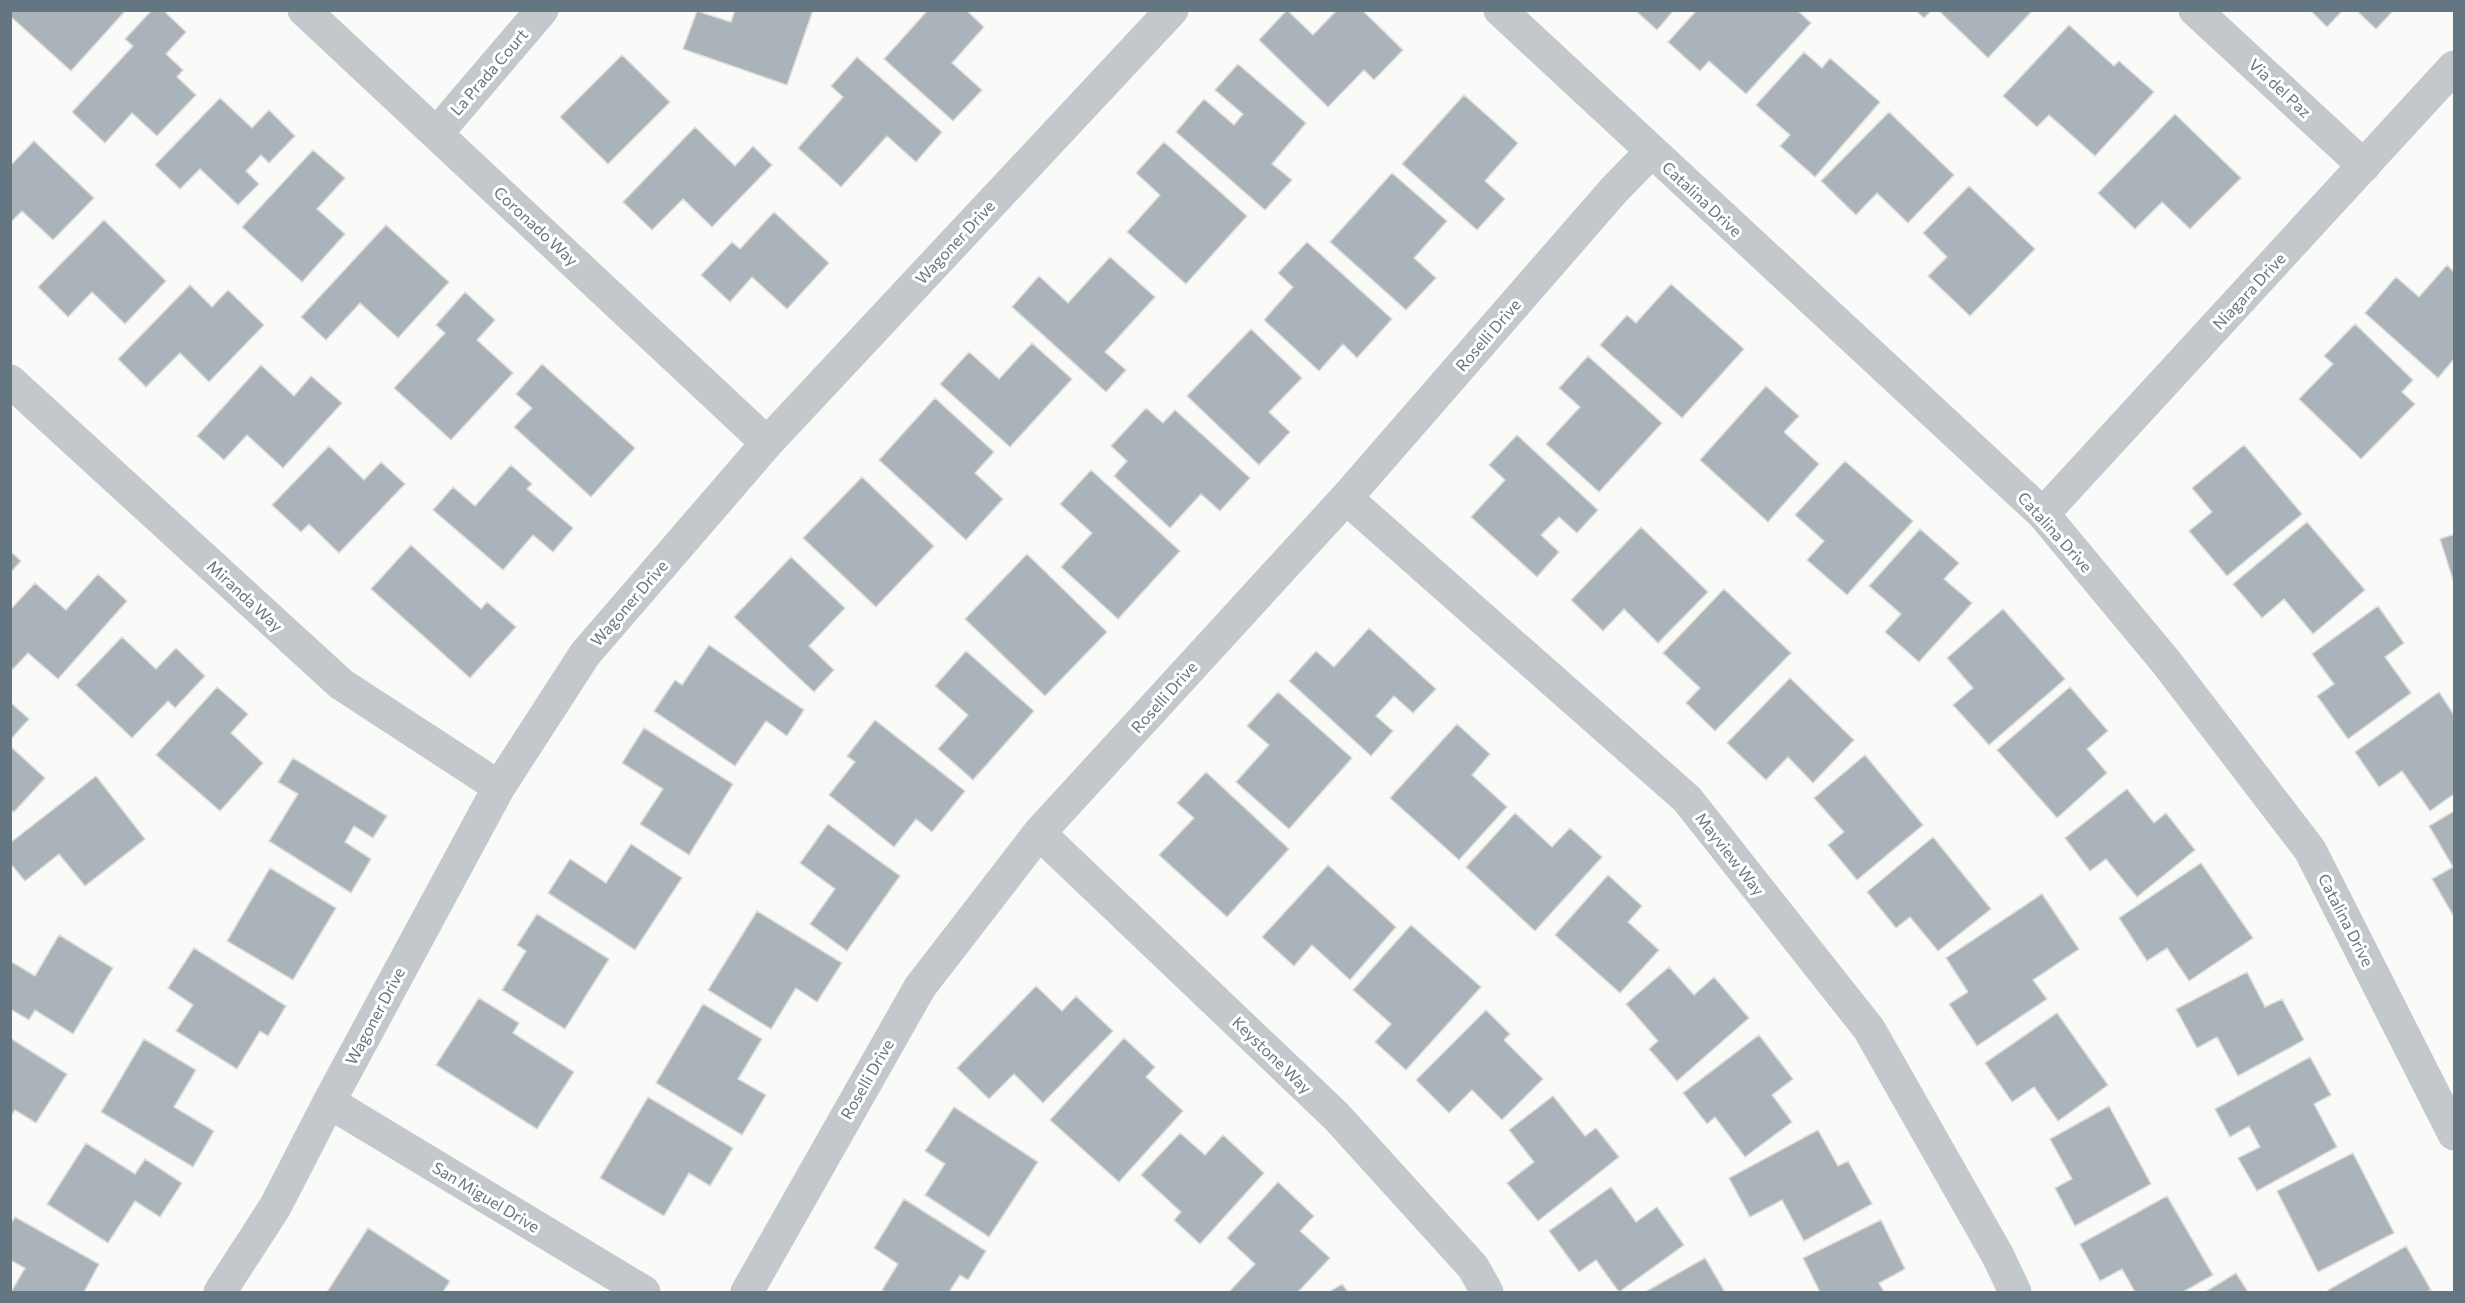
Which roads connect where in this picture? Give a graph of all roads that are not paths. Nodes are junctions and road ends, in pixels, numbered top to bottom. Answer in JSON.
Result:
{"nodes":[{"id":1,"x":304,"y":10,"type":"edge"},
{"id":2,"x":542,"y":10,"type":"edge"},
{"id":3,"x":1172,"y":10,"type":"edge"},
{"id":4,"x":1500,"y":10,"type":"edge"},
{"id":5,"x":2195,"y":10,"type":"edge"},
{"id":6,"x":2454,"y":68,"type":"edge"},
{"id":7,"x":437,"y":133,"type":"junction"},
{"id":8,"x":1651,"y":152,"type":"junction"},
{"id":9,"x":2364,"y":166,"type":"junction"},
{"id":10,"x":10,"y":381,"type":"edge"},
{"id":11,"x":767,"y":443,"type":"junction"},
{"id":12,"x":1346,"y":498,"type":"junction"},
{"id":13,"x":2043,"y":514,"type":"junction"},
{"id":14,"x":499,"y":787,"type":"junction"},
{"id":15,"x":1039,"y":833,"type":"junction"},
{"id":16,"x":328,"y":1102,"type":"junction"},
{"id":17,"x":2454,"y":1134,"type":"edge"},
{"id":18,"x":220,"y":1293,"type":"edge"},
{"id":19,"x":644,"y":1293,"type":"edge"},
{"id":20,"x":747,"y":1293,"type":"edge"},
{"id":21,"x":1487,"y":1293,"type":"edge"},
{"id":22,"x":2015,"y":1293,"type":"edge"}],
"edges":[{"from":1,"to":7,"type":"street","name":"Coronado Way"},
{"from":2,"to":7,"type":"street","name":"La Prada Court"},
{"from":3,"to":11,"type":"street","name":"Wagoner Drive"},
{"from":4,"to":8,"type":"street","name":"Catalina Drive"},
{"from":5,"to":9,"type":"street","name":"Via del Paz"},
{"from":6,"to":9,"type":"street","name":"Niagara Drive"},
{"from":7,"to":11,"type":"street","name":"Coronado Way"},
{"from":8,"to":12,"type":"street","name":"Roselli Drive"},
{"from":8,"to":13,"type":"street","name":"Catalina Drive"},
{"from":9,"to":13,"type":"street","name":"Niagara Drive"},
{"from":10,"to":14,"type":"street","name":"Miranda Way"},
{"from":11,"to":14,"type":"street","name":"Wagoner Drive"},
{"from":12,"to":15,"type":"street","name":"Roselli Drive"},
{"from":12,"to":22,"type":"street","name":"Mayview Way"},
{"from":13,"to":17,"type":"street","name":"Catalina Drive"},
{"from":14,"to":16,"type":"street","name":"Wagoner Drive"},
{"from":15,"to":20,"type":"street","name":"Roselli Drive"},
{"from":15,"to":21,"type":"street","name":"Keystone Way"},
{"from":16,"to":18,"type":"street","name":"Wagoner Drive"},
{"from":16,"to":19,"type":"street","name":"San Miguel Drive"}]}
